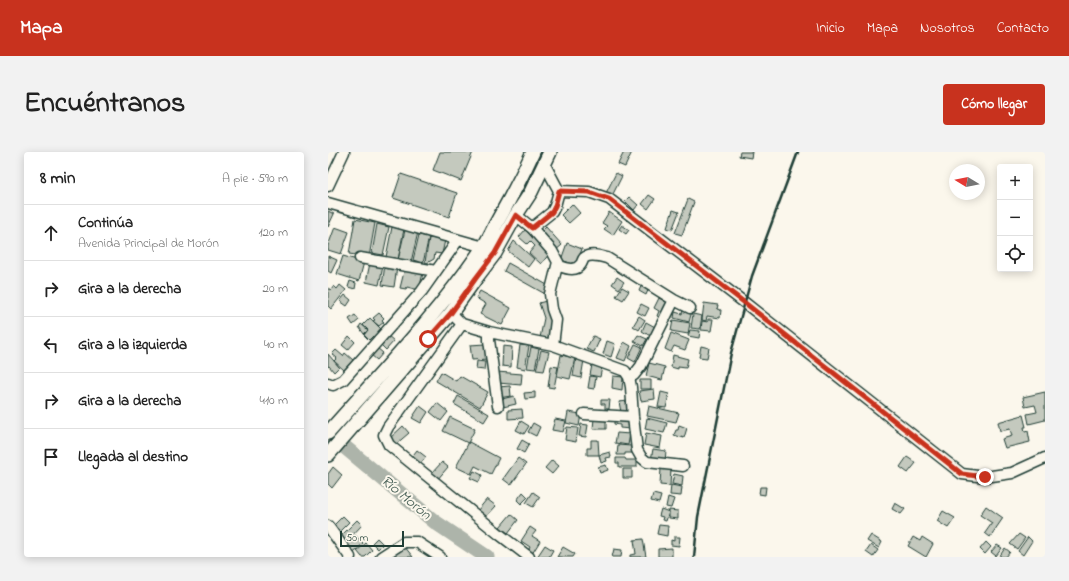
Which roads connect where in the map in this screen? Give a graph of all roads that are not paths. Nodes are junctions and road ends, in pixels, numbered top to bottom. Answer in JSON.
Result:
{"nodes":[{"id":1,"x":344,"y":152,"type":"edge"},
{"id":2,"x":533,"y":152,"type":"edge"},
{"id":3,"x":547,"y":158,"type":"edge"},
{"id":4,"x":328,"y":186,"type":"edge"},
{"id":5,"x":559,"y":191,"type":"junction"},
{"id":6,"x":328,"y":203,"type":"edge"},
{"id":7,"x":516,"y":215,"type":"junction"},
{"id":8,"x":532,"y":228,"type":"junction"},
{"id":9,"x":458,"y":240,"type":"junction"},
{"id":10,"x":484,"y":247,"type":"junction"},
{"id":11,"x":360,"y":258,"type":"dead end"},
{"id":12,"x":558,"y":262,"type":"junction"},
{"id":13,"x":436,"y":271,"type":"junction"},
{"id":14,"x":674,"y":300,"type":"junction"},
{"id":15,"x":690,"y":308,"type":"dead end"},
{"id":16,"x":451,"y":313,"type":"junction"},
{"id":17,"x":462,"y":324,"type":"junction"},
{"id":18,"x":489,"y":332,"type":"junction"},
{"id":19,"x":553,"y":345,"type":"junction"},
{"id":20,"x":629,"y":377,"type":"junction"},
{"id":21,"x":328,"y":383,"type":"edge"},
{"id":22,"x":498,"y":406,"type":"dead end"},
{"id":23,"x":584,"y":414,"type":"dead end"},
{"id":24,"x":633,"y":417,"type":"junction"},
{"id":25,"x":328,"y":433,"type":"edge"},
{"id":26,"x":328,"y":455,"type":"edge"},
{"id":27,"x":1045,"y":458,"type":"edge"},
{"id":28,"x":683,"y":466,"type":"dead end"},
{"id":29,"x":328,"y":526,"type":"edge"},
{"id":30,"x":350,"y":557,"type":"edge"},
{"id":31,"x":381,"y":557,"type":"edge"},
{"id":32,"x":440,"y":557,"type":"edge"},
{"id":33,"x":529,"y":557,"type":"edge"}],
"edges":[{"from":1,"to":4,"type":"street"},
{"from":2,"to":10,"type":"main road"},
{"from":3,"to":5,"type":"street"},
{"from":3,"to":7,"type":"main road"},
{"from":5,"to":8,"type":"street"},
{"from":5,"to":27,"type":"street"},
{"from":6,"to":9,"type":"street"},
{"from":7,"to":8,"type":"street"},
{"from":7,"to":16,"type":"main road"},
{"from":8,"to":12,"type":"street"},
{"from":9,"to":10,"type":"street"},
{"from":9,"to":13,"type":"street"},
{"from":10,"to":25,"type":"main road"},
{"from":11,"to":13,"type":"street"},
{"from":12,"to":14,"type":"street"},
{"from":12,"to":19,"type":"street"},
{"from":13,"to":21,"type":"street"},
{"from":14,"to":15,"type":"street"},
{"from":14,"to":20,"type":"street"},
{"from":16,"to":17,"type":"street"},
{"from":16,"to":26,"type":"main road"},
{"from":17,"to":18,"type":"street"},
{"from":17,"to":33,"type":"street"},
{"from":18,"to":19,"type":"street"},
{"from":18,"to":22,"type":"street"},
{"from":19,"to":20,"type":"street"},
{"from":20,"to":24,"type":"street"},
{"from":23,"to":24,"type":"street"},
{"from":24,"to":28,"type":"street"},
{"from":29,"to":30,"type":"street"},
{"from":31,"to":32,"type":"street"}]}
